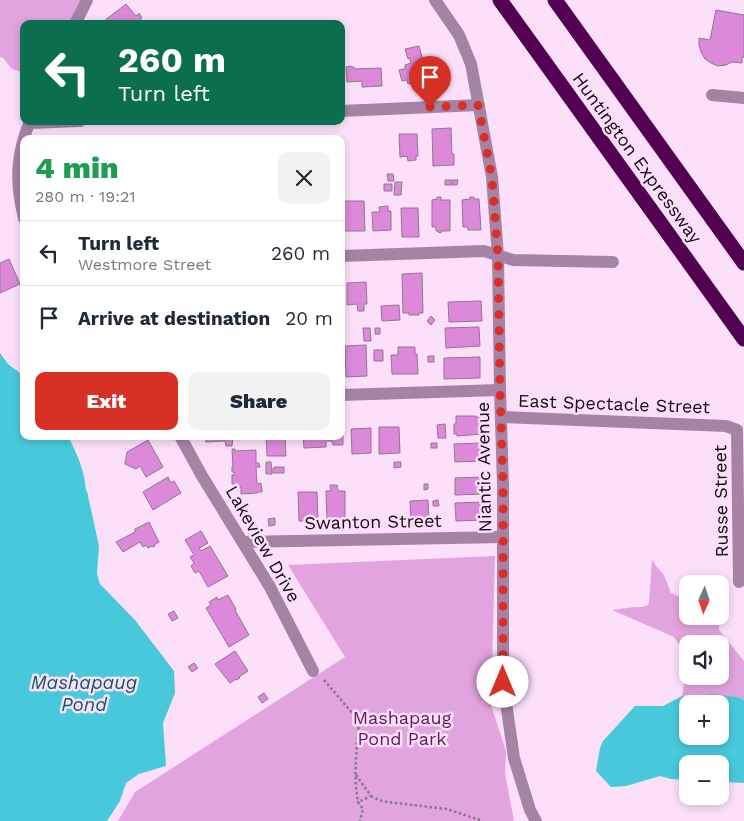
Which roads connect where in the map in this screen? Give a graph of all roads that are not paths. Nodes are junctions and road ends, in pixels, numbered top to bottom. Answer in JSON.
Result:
{"nodes":[{"id":1,"x":87,"y":0,"type":"edge"},
{"id":2,"x":435,"y":0,"type":"edge"},
{"id":3,"x":500,"y":0,"type":"edge"},
{"id":4,"x":555,"y":0,"type":"edge"},
{"id":5,"x":77,"y":20,"type":"edge"},
{"id":6,"x":712,"y":95,"type":"dead end"},
{"id":7,"x":744,"y":98,"type":"edge"},
{"id":8,"x":478,"y":105,"type":"junction"},
{"id":9,"x":345,"y":111,"type":"edge"},
{"id":10,"x":20,"y":152,"type":"edge"},
{"id":11,"x":20,"y":195,"type":"edge"},
{"id":12,"x":345,"y":256,"type":"edge"},
{"id":13,"x":498,"y":256,"type":"junction"},
{"id":14,"x":613,"y":262,"type":"dead end"},
{"id":15,"x":744,"y":263,"type":"edge"},
{"id":16,"x":744,"y":339,"type":"edge"},
{"id":17,"x":500,"y":390,"type":"junction"},
{"id":18,"x":345,"y":394,"type":"edge"},
{"id":19,"x":501,"y":417,"type":"junction"},
{"id":20,"x":726,"y":426,"type":"joint"},
{"id":21,"x":182,"y":440,"type":"edge"},
{"id":22,"x":503,"y":537,"type":"junction"},
{"id":23,"x":244,"y":542,"type":"junction"},
{"id":24,"x":739,"y":582,"type":"dead end"},
{"id":25,"x":313,"y":671,"type":"dead end"},
{"id":26,"x":536,"y":821,"type":"edge"}],
"edges":[{"from":1,"to":5,"type":"street"},
{"from":2,"to":8,"type":"street","name":"Niantic Avenue"},
{"from":3,"to":16,"type":"highway","name":"Huntington Expressway"},
{"from":4,"to":15,"type":"highway","name":"Huntington Expressway"},
{"from":6,"to":7,"type":"street"},
{"from":8,"to":9,"type":"street"},
{"from":8,"to":13,"type":"street","name":"Niantic Avenue"},
{"from":10,"to":11,"type":"street"},
{"from":12,"to":13,"type":"street"},
{"from":13,"to":14,"type":"street"},
{"from":13,"to":17,"type":"street","name":"Niantic Avenue"},
{"from":17,"to":18,"type":"street"},
{"from":17,"to":19,"type":"street","name":"Niantic Avenue"},
{"from":19,"to":20,"type":"street","name":"East Spectacle Street"},
{"from":19,"to":22,"type":"street","name":"Niantic Avenue"},
{"from":20,"to":24,"type":"street","name":"Russe Street"},
{"from":21,"to":23,"type":"street","name":"Lakeview Drive"},
{"from":22,"to":23,"type":"street","name":"Swanton Street"},
{"from":22,"to":26,"type":"street","name":"Niantic Avenue"},
{"from":23,"to":25,"type":"street","name":"Lakeview Drive"}]}
